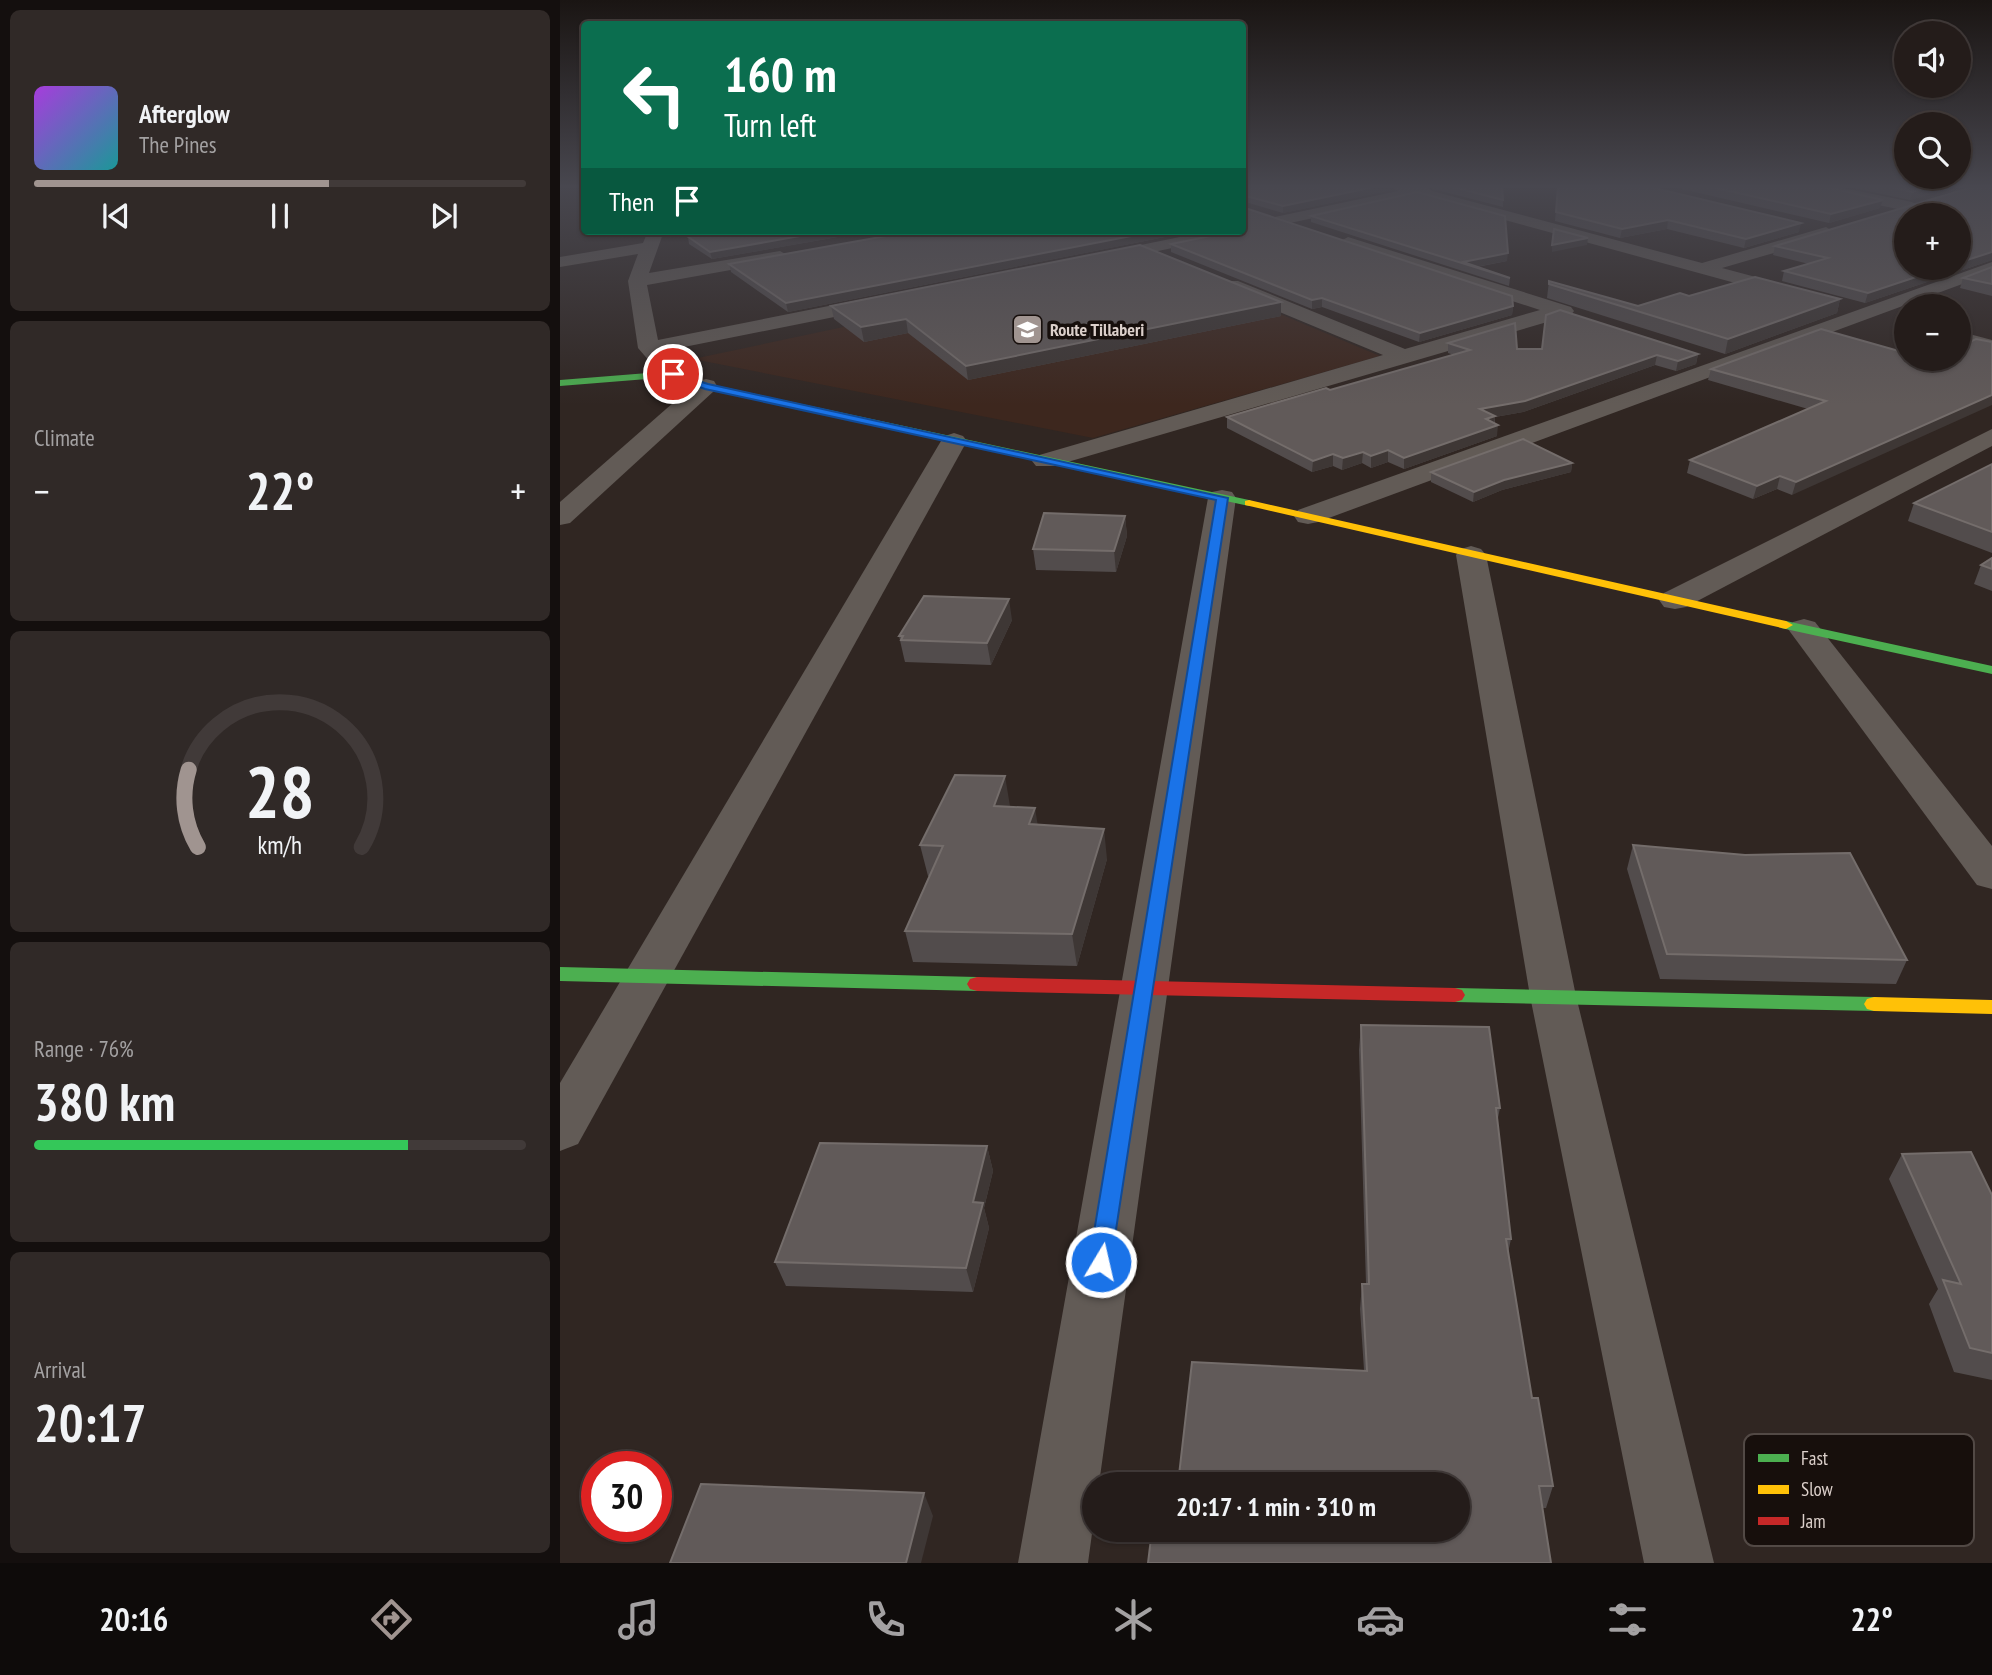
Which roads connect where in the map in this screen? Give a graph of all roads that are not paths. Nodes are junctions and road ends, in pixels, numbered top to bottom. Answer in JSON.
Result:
{"nodes":[{"id":1,"x":645,"y":259,"type":"edge"},
{"id":2,"x":762,"y":259,"type":"edge"},
{"id":3,"x":1099,"y":259,"type":"edge"},
{"id":4,"x":1166,"y":259,"type":"edge"},
{"id":5,"x":1401,"y":259,"type":"edge"},
{"id":6,"x":1669,"y":259,"type":"edge"},
{"id":7,"x":1735,"y":259,"type":"edge"},
{"id":8,"x":1171,"y":261,"type":"edge"},
{"id":9,"x":1078,"y":263,"type":"edge"},
{"id":10,"x":1992,"y":267,"type":"edge"},
{"id":11,"x":1703,"y":268,"type":"junction"},
{"id":12,"x":1210,"y":276,"type":"edge"},
{"id":13,"x":637,"y":281,"type":"junction"},
{"id":14,"x":904,"y":298,"type":"edge"},
{"id":15,"x":1817,"y":299,"type":"edge"},
{"id":16,"x":1842,"y":306,"type":"dead end"},
{"id":17,"x":1560,"y":310,"type":"junction"},
{"id":18,"x":1867,"y":312,"type":"junction"},
{"id":19,"x":1586,"y":318,"type":"edge"},
{"id":20,"x":1893,"y":319,"type":"dead end"},
{"id":21,"x":1971,"y":340,"type":"edge"},
{"id":22,"x":1992,"y":346,"type":"edge"},
{"id":23,"x":649,"y":348,"type":"junction"},
{"id":24,"x":1701,"y":355,"type":"edge"},
{"id":25,"x":1404,"y":356,"type":"junction"},
{"id":26,"x":1726,"y":364,"type":"junction"},
{"id":27,"x":673,"y":374,"type":"junction"},
{"id":28,"x":560,"y":383,"type":"edge"},
{"id":29,"x":705,"y":386,"type":"junction"},
{"id":30,"x":1992,"y":436,"type":"edge"},
{"id":31,"x":954,"y":441,"type":"junction"},
{"id":32,"x":1045,"y":461,"type":"junction"},
{"id":33,"x":1222,"y":498,"type":"junction"},
{"id":34,"x":1308,"y":516,"type":"junction"},
{"id":35,"x":560,"y":517,"type":"edge"},
{"id":36,"x":1471,"y":555,"type":"junction"},
{"id":37,"x":1675,"y":600,"type":"junction"},
{"id":38,"x":1804,"y":629,"type":"junction"},
{"id":39,"x":1992,"y":670,"type":"edge"},
{"id":40,"x":1992,"y":875,"type":"edge"},
{"id":41,"x":560,"y":974,"type":"edge"},
{"id":42,"x":648,"y":975,"type":"junction"},
{"id":43,"x":1145,"y":988,"type":"junction"},
{"id":44,"x":1553,"y":996,"type":"junction"},
{"id":45,"x":1992,"y":1007,"type":"edge"},
{"id":46,"x":560,"y":1129,"type":"edge"},
{"id":47,"x":1053,"y":1563,"type":"edge"},
{"id":48,"x":1679,"y":1563,"type":"edge"}],
"edges":[{"from":1,"to":13,"type":"street"},
{"from":2,"to":13,"type":"street"},
{"from":3,"to":9,"type":"street"},
{"from":4,"to":8,"type":"street"},
{"from":5,"to":17,"type":"street"},
{"from":6,"to":11,"type":"street"},
{"from":7,"to":11,"type":"street"},
{"from":10,"to":18,"type":"street"},
{"from":11,"to":15,"type":"street"},
{"from":12,"to":25,"type":"street"},
{"from":13,"to":23,"type":"street"},
{"from":14,"to":23,"type":"street"},
{"from":16,"to":18,"type":"street"},
{"from":17,"to":19,"type":"street"},
{"from":17,"to":25,"type":"street"},
{"from":18,"to":20,"type":"street"},
{"from":18,"to":26,"type":"street"},
{"from":21,"to":22,"type":"street"},
{"from":23,"to":27,"type":"street"},
{"from":24,"to":26,"type":"street"},
{"from":25,"to":32,"type":"street"},
{"from":26,"to":34,"type":"street"},
{"from":27,"to":28,"type":"street"},
{"from":27,"to":29,"type":"street"},
{"from":29,"to":31,"type":"street"},
{"from":29,"to":35,"type":"street"},
{"from":30,"to":37,"type":"street"},
{"from":31,"to":32,"type":"street"},
{"from":31,"to":42,"type":"street"},
{"from":32,"to":33,"type":"street"},
{"from":33,"to":34,"type":"street"},
{"from":33,"to":43,"type":"street"},
{"from":34,"to":36,"type":"street"},
{"from":36,"to":37,"type":"street"},
{"from":36,"to":44,"type":"street"},
{"from":37,"to":38,"type":"street"},
{"from":38,"to":39,"type":"street"},
{"from":38,"to":40,"type":"street"},
{"from":41,"to":42,"type":"street"},
{"from":42,"to":43,"type":"street"},
{"from":42,"to":46,"type":"street"},
{"from":43,"to":44,"type":"street"},
{"from":43,"to":47,"type":"street"},
{"from":44,"to":45,"type":"street"},
{"from":44,"to":48,"type":"street"}]}
